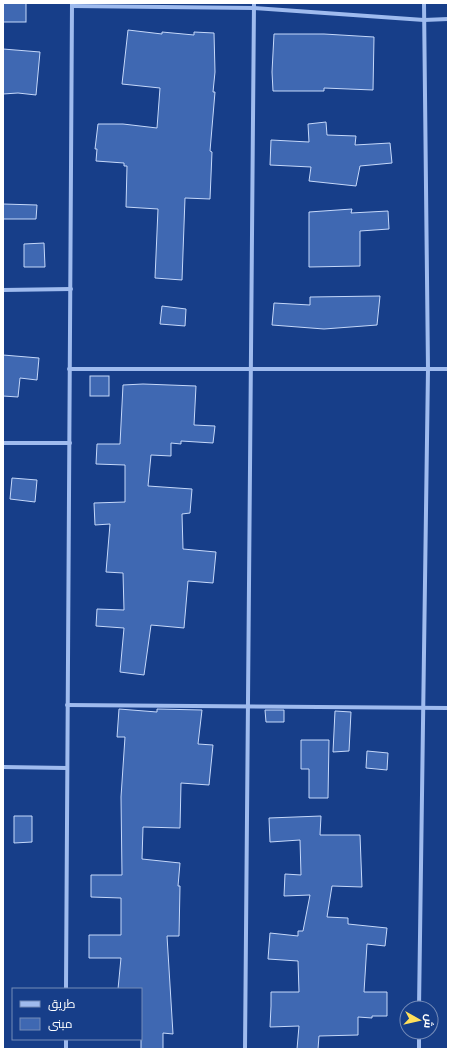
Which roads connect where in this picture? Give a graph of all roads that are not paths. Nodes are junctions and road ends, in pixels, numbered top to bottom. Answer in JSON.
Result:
{"nodes":[{"id":1,"x":424,"y":3,"type":"edge"},
{"id":2,"x":72,"y":4,"type":"edge"},
{"id":3,"x":254,"y":5,"type":"edge"},
{"id":4,"x":448,"y":19,"type":"edge"},
{"id":5,"x":424,"y":20,"type":"junction"},
{"id":6,"x":71,"y":289,"type":"junction"},
{"id":7,"x":3,"y":290,"type":"edge"},
{"id":8,"x":70,"y":369,"type":"junction"},
{"id":9,"x":251,"y":369,"type":"junction"},
{"id":10,"x":428,"y":369,"type":"junction"},
{"id":11,"x":448,"y":369,"type":"edge"},
{"id":12,"x":3,"y":443,"type":"edge"},
{"id":13,"x":70,"y":443,"type":"junction"},
{"id":14,"x":67,"y":705,"type":"junction"},
{"id":15,"x":248,"y":707,"type":"junction"},
{"id":16,"x":423,"y":708,"type":"junction"},
{"id":17,"x":448,"y":708,"type":"edge"},
{"id":18,"x":3,"y":767,"type":"edge"},
{"id":19,"x":67,"y":768,"type":"junction"},
{"id":20,"x":66,"y":988,"type":"edge"},
{"id":21,"x":419,"y":1000,"type":"edge"},
{"id":22,"x":245,"y":1049,"type":"edge"}],
"edges":[{"from":1,"to":5,"type":"street"},
{"from":2,"to":3,"type":"street"},
{"from":2,"to":6,"type":"street"},
{"from":3,"to":5,"type":"street"},
{"from":3,"to":9,"type":"street"},
{"from":4,"to":5,"type":"street"},
{"from":5,"to":10,"type":"street"},
{"from":6,"to":7,"type":"street"},
{"from":6,"to":8,"type":"street"},
{"from":8,"to":9,"type":"street"},
{"from":8,"to":13,"type":"street"},
{"from":9,"to":10,"type":"street"},
{"from":9,"to":15,"type":"street"},
{"from":10,"to":11,"type":"street"},
{"from":10,"to":16,"type":"street"},
{"from":12,"to":13,"type":"street"},
{"from":13,"to":14,"type":"street"},
{"from":14,"to":15,"type":"street"},
{"from":14,"to":19,"type":"street"},
{"from":15,"to":16,"type":"street"},
{"from":15,"to":22,"type":"street"},
{"from":16,"to":17,"type":"street"},
{"from":16,"to":21,"type":"street"},
{"from":18,"to":19,"type":"street"},
{"from":19,"to":20,"type":"street"}]}
